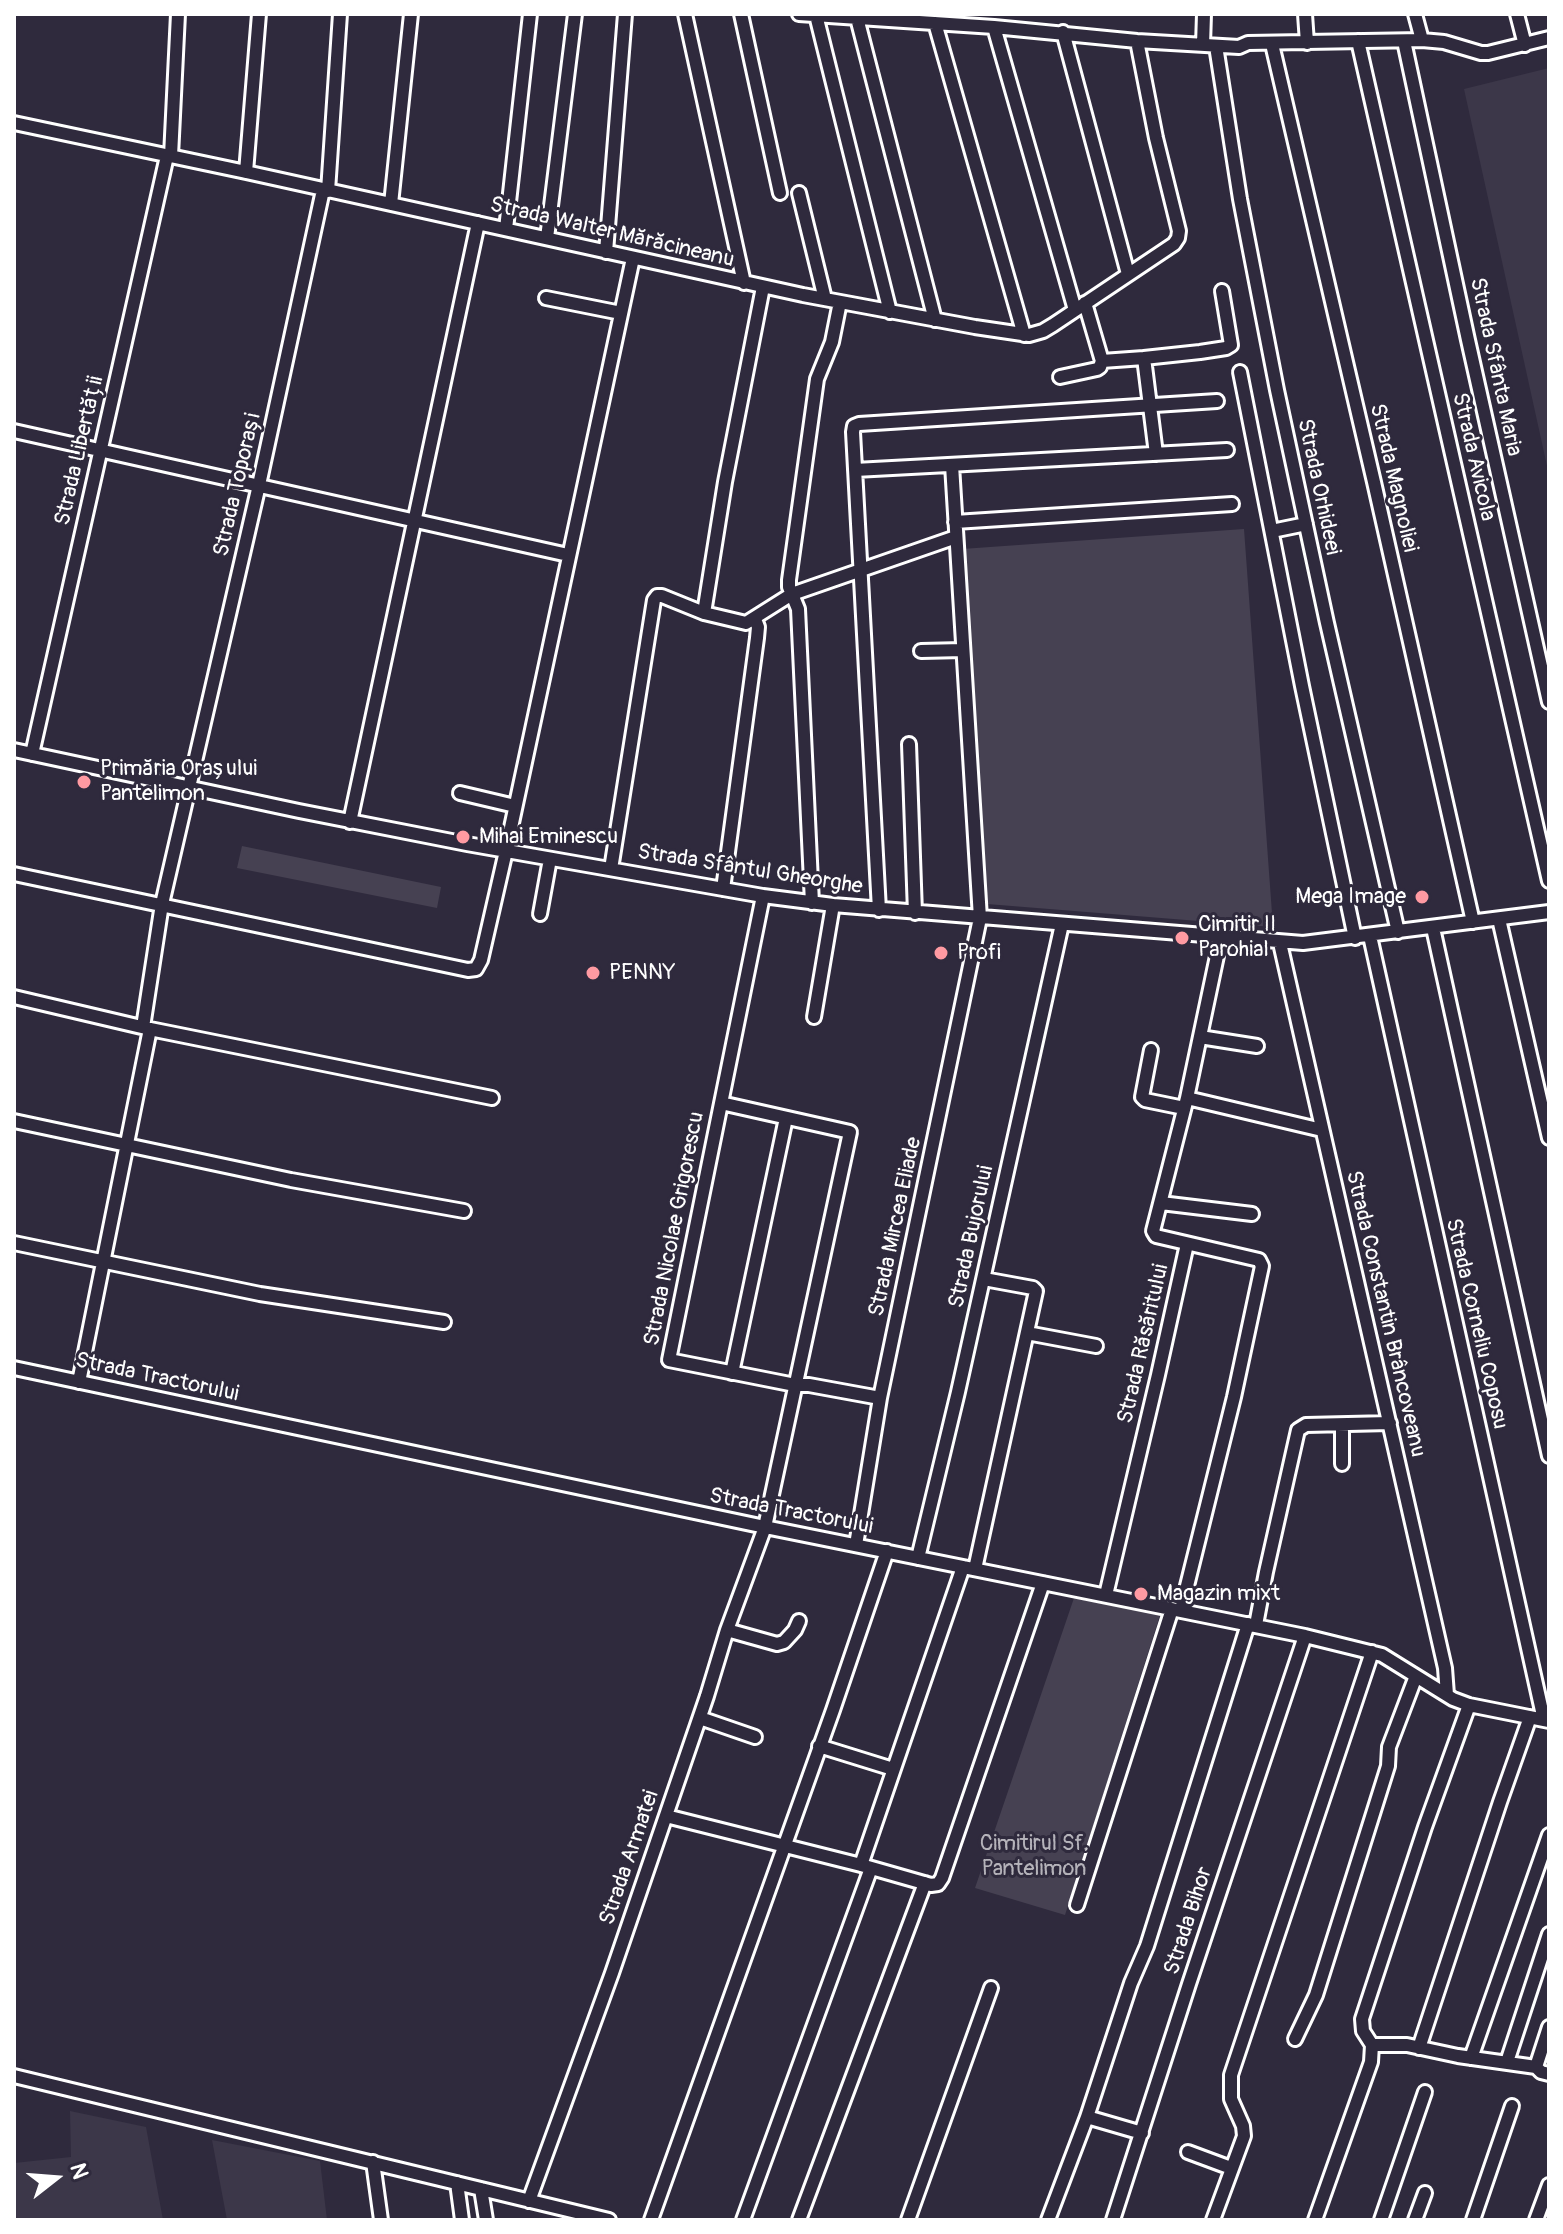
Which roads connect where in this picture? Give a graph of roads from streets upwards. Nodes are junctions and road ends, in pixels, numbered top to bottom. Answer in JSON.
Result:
{"nodes":[{"id":1,"x":178,"y":14,"type":"edge"},
{"id":2,"x":259,"y":14,"type":"edge"},
{"id":3,"x":340,"y":14,"type":"edge"},
{"id":4,"x":411,"y":14,"type":"edge"},
{"id":5,"x":530,"y":14,"type":"edge"},
{"id":6,"x":575,"y":14,"type":"edge"},
{"id":7,"x":625,"y":14,"type":"edge"},
{"id":8,"x":685,"y":14,"type":"edge"},
{"id":9,"x":741,"y":14,"type":"edge"},
{"id":10,"x":799,"y":14,"type":"edge"},
{"id":11,"x":1204,"y":14,"type":"edge"},
{"id":12,"x":1305,"y":14,"type":"edge"},
{"id":13,"x":1415,"y":14,"type":"edge"},
{"id":14,"x":1517,"y":14,"type":"edge"},
{"id":15,"x":816,"y":15,"type":"edge"},
{"id":16,"x":857,"y":18,"type":"junction"},
{"id":17,"x":935,"y":23,"type":"junction"},
{"id":18,"x":994,"y":27,"type":"junction"},
{"id":19,"x":1063,"y":32,"type":"junction"},
{"id":20,"x":1549,"y":38,"type":"edge"},
{"id":21,"x":1422,"y":40,"type":"junction"},
{"id":22,"x":1137,"y":41,"type":"junction"},
{"id":23,"x":1358,"y":41,"type":"junction"},
{"id":24,"x":1404,"y":41,"type":"junction"},
{"id":25,"x":1307,"y":43,"type":"junction"},
{"id":26,"x":1272,"y":44,"type":"junction"},
{"id":27,"x":1209,"y":45,"type":"junction"},
{"id":28,"x":1525,"y":45,"type":"junction"},
{"id":29,"x":14,"y":123,"type":"edge"},
{"id":30,"x":169,"y":156,"type":"junction"},
{"id":31,"x":246,"y":172,"type":"junction"},
{"id":32,"x":326,"y":190,"type":"junction"},
{"id":33,"x":780,"y":193,"type":"dead end"},
{"id":34,"x":799,"y":193,"type":"dead end"},
{"id":35,"x":391,"y":204,"type":"junction"},
{"id":36,"x":478,"y":223,"type":"junction"},
{"id":37,"x":506,"y":229,"type":"junction"},
{"id":38,"x":547,"y":238,"type":"junction"},
{"id":39,"x":606,"y":252,"type":"junction"},
{"id":40,"x":633,"y":258,"type":"junction"},
{"id":41,"x":1128,"y":274,"type":"junction"},
{"id":42,"x":744,"y":283,"type":"junction"},
{"id":43,"x":763,"y":287,"type":"junction"},
{"id":44,"x":1222,"y":291,"type":"dead end"},
{"id":45,"x":546,"y":298,"type":"dead end"},
{"id":46,"x":825,"y":299,"type":"junction"},
{"id":47,"x":840,"y":302,"type":"junction"},
{"id":48,"x":1080,"y":307,"type":"junction"},
{"id":49,"x":890,"y":312,"type":"junction"},
{"id":50,"x":621,"y":313,"type":"junction"},
{"id":51,"x":935,"y":320,"type":"junction"},
{"id":52,"x":1024,"y":335,"type":"junction"},
{"id":53,"x":1144,"y":358,"type":"junction"},
{"id":54,"x":1102,"y":361,"type":"junction"},
{"id":55,"x":1240,"y":372,"type":"dead end"},
{"id":56,"x":1060,"y":377,"type":"dead end"},
{"id":57,"x":1217,"y":401,"type":"dead end"},
{"id":58,"x":1150,"y":405,"type":"junction"},
{"id":59,"x":14,"y":431,"type":"edge"},
{"id":60,"x":101,"y":450,"type":"junction"},
{"id":61,"x":1227,"y":450,"type":"dead end"},
{"id":62,"x":1156,"y":454,"type":"junction"},
{"id":63,"x":952,"y":465,"type":"junction"},
{"id":64,"x":855,"y":470,"type":"junction"},
{"id":65,"x":259,"y":485,"type":"junction"},
{"id":66,"x":1232,"y":504,"type":"dead end"},
{"id":67,"x":414,"y":520,"type":"junction"},
{"id":68,"x":955,"y":522,"type":"junction"},
{"id":69,"x":1306,"y":524,"type":"junction"},
{"id":70,"x":1272,"y":531,"type":"junction"},
{"id":71,"x":956,"y":537,"type":"junction"},
{"id":72,"x":568,"y":555,"type":"junction"},
{"id":73,"x":861,"y":571,"type":"junction"},
{"id":74,"x":792,"y":594,"type":"junction"},
{"id":75,"x":704,"y":613,"type":"junction"},
{"id":76,"x":755,"y":619,"type":"junction"},
{"id":77,"x":963,"y":650,"type":"junction"},
{"id":78,"x":921,"y":651,"type":"dead end"},
{"id":79,"x":1549,"y":702,"type":"edge"},
{"id":80,"x":909,"y":744,"type":"dead end"},
{"id":81,"x":14,"y":750,"type":"edge"},
{"id":82,"x":32,"y":754,"type":"junction"},
{"id":83,"x":190,"y":788,"type":"junction"},
{"id":84,"x":460,"y":793,"type":"dead end"},
{"id":85,"x":515,"y":806,"type":"junction"},
{"id":86,"x":350,"y":822,"type":"junction"},
{"id":87,"x":506,"y":851,"type":"junction"},
{"id":88,"x":550,"y":859,"type":"junction"},
{"id":89,"x":611,"y":869,"type":"junction"},
{"id":90,"x":14,"y":874,"type":"edge"},
{"id":91,"x":1549,"y":881,"type":"edge"},
{"id":92,"x":723,"y":889,"type":"junction"},
{"id":93,"x":763,"y":896,"type":"junction"},
{"id":94,"x":812,"y":903,"type":"junction"},
{"id":95,"x":162,"y":904,"type":"junction"},
{"id":96,"x":833,"y":905,"type":"junction"},
{"id":97,"x":879,"y":910,"type":"junction"},
{"id":98,"x":1549,"y":912,"type":"edge"},
{"id":99,"x":915,"y":913,"type":"junction"},
{"id":100,"x":540,"y":914,"type":"dead end"},
{"id":101,"x":980,"y":918,"type":"junction"},
{"id":102,"x":1499,"y":919,"type":"junction"},
{"id":103,"x":1473,"y":922,"type":"junction"},
{"id":104,"x":1062,"y":924,"type":"junction"},
{"id":105,"x":1433,"y":928,"type":"junction"},
{"id":106,"x":1398,"y":932,"type":"junction"},
{"id":107,"x":1370,"y":936,"type":"junction"},
{"id":108,"x":1221,"y":937,"type":"junction"},
{"id":109,"x":1355,"y":938,"type":"junction"},
{"id":110,"x":1280,"y":943,"type":"junction"},
{"id":111,"x":14,"y":997,"type":"edge"},
{"id":112,"x":814,"y":1017,"type":"dead end"},
{"id":113,"x":147,"y":1028,"type":"junction"},
{"id":114,"x":1200,"y":1037,"type":"junction"},
{"id":115,"x":1257,"y":1046,"type":"dead end"},
{"id":116,"x":1151,"y":1050,"type":"dead end"},
{"id":117,"x":492,"y":1098,"type":"dead end"},
{"id":118,"x":721,"y":1103,"type":"junction"},
{"id":119,"x":1185,"y":1103,"type":"junction"},
{"id":120,"x":786,"y":1118,"type":"junction"},
{"id":121,"x":14,"y":1121,"type":"edge"},
{"id":122,"x":1322,"y":1130,"type":"junction"},
{"id":123,"x":1549,"y":1138,"type":"edge"},
{"id":124,"x":127,"y":1146,"type":"junction"},
{"id":125,"x":1161,"y":1203,"type":"junction"},
{"id":126,"x":464,"y":1211,"type":"dead end"},
{"id":127,"x":1252,"y":1214,"type":"dead end"},
{"id":128,"x":14,"y":1243,"type":"edge"},
{"id":129,"x":1187,"y":1244,"type":"junction"},
{"id":130,"x":103,"y":1263,"type":"junction"},
{"id":131,"x":984,"y":1279,"type":"junction"},
{"id":132,"x":444,"y":1322,"type":"dead end"},
{"id":133,"x":1027,"y":1333,"type":"junction"},
{"id":134,"x":1096,"y":1346,"type":"dead end"},
{"id":135,"x":14,"y":1368,"type":"edge"},
{"id":136,"x":732,"y":1373,"type":"junction"},
{"id":137,"x":79,"y":1382,"type":"junction"},
{"id":138,"x":795,"y":1385,"type":"junction"},
{"id":139,"x":880,"y":1398,"type":"junction"},
{"id":140,"x":1390,"y":1423,"type":"junction"},
{"id":141,"x":1342,"y":1425,"type":"junction"},
{"id":142,"x":1549,"y":1456,"type":"edge"},
{"id":143,"x":1342,"y":1464,"type":"dead end"},
{"id":144,"x":765,"y":1527,"type":"junction"},
{"id":145,"x":856,"y":1545,"type":"junction"},
{"id":146,"x":887,"y":1551,"type":"junction"},
{"id":147,"x":918,"y":1558,"type":"junction"},
{"id":148,"x":969,"y":1568,"type":"junction"},
{"id":149,"x":1043,"y":1583,"type":"junction"},
{"id":150,"x":1106,"y":1595,"type":"junction"},
{"id":151,"x":1177,"y":1610,"type":"junction"},
{"id":152,"x":799,"y":1621,"type":"dead end"},
{"id":153,"x":1252,"y":1624,"type":"junction"},
{"id":154,"x":727,"y":1630,"type":"junction"},
{"id":155,"x":1305,"y":1636,"type":"junction"},
{"id":156,"x":1372,"y":1652,"type":"junction"},
{"id":157,"x":1416,"y":1676,"type":"junction"},
{"id":158,"x":1447,"y":1695,"type":"junction"},
{"id":159,"x":1469,"y":1705,"type":"junction"},
{"id":160,"x":1530,"y":1717,"type":"junction"},
{"id":161,"x":700,"y":1718,"type":"junction"},
{"id":162,"x":1547,"y":1721,"type":"edge"},
{"id":163,"x":755,"y":1737,"type":"dead end"},
{"id":164,"x":819,"y":1746,"type":"junction"},
{"id":165,"x":893,"y":1769,"type":"junction"},
{"id":166,"x":666,"y":1816,"type":"junction"},
{"id":167,"x":1549,"y":1835,"type":"edge"},
{"id":168,"x":783,"y":1846,"type":"junction"},
{"id":169,"x":866,"y":1866,"type":"junction"},
{"id":170,"x":931,"y":1884,"type":"junction"},
{"id":171,"x":1077,"y":1905,"type":"dead end"},
{"id":172,"x":1549,"y":1934,"type":"edge"},
{"id":173,"x":991,"y":1988,"type":"dead end"},
{"id":174,"x":1549,"y":2027,"type":"edge"},
{"id":175,"x":1295,"y":2039,"type":"dead end"},
{"id":176,"x":1372,"y":2045,"type":"junction"},
{"id":177,"x":1419,"y":2048,"type":"junction"},
{"id":178,"x":1471,"y":2058,"type":"junction"},
{"id":179,"x":1507,"y":2062,"type":"junction"},
{"id":180,"x":1536,"y":2067,"type":"junction"},
{"id":181,"x":1549,"y":2074,"type":"edge"},
{"id":182,"x":14,"y":2076,"type":"edge"},
{"id":183,"x":1425,"y":2092,"type":"dead end"},
{"id":184,"x":1512,"y":2106,"type":"dead end"},
{"id":185,"x":1087,"y":2117,"type":"junction"},
{"id":186,"x":1142,"y":2133,"type":"junction"},
{"id":187,"x":1188,"y":2152,"type":"dead end"},
{"id":188,"x":373,"y":2162,"type":"junction"},
{"id":189,"x":1231,"y":2168,"type":"junction"},
{"id":190,"x":457,"y":2183,"type":"junction"},
{"id":191,"x":1549,"y":2185,"type":"edge"},
{"id":192,"x":481,"y":2189,"type":"junction"},
{"id":193,"x":1425,"y":2193,"type":"dead end"},
{"id":194,"x":529,"y":2201,"type":"junction"},
{"id":195,"x":566,"y":2215,"type":"edge"},
{"id":196,"x":381,"y":2220,"type":"edge"},
{"id":197,"x":462,"y":2220,"type":"edge"},
{"id":198,"x":486,"y":2220,"type":"edge"},
{"id":199,"x":609,"y":2220,"type":"edge"},
{"id":200,"x":651,"y":2220,"type":"edge"},
{"id":201,"x":743,"y":2220,"type":"edge"},
{"id":202,"x":799,"y":2220,"type":"edge"},
{"id":203,"x":908,"y":2220,"type":"edge"},
{"id":204,"x":1048,"y":2220,"type":"edge"},
{"id":205,"x":1113,"y":2220,"type":"edge"},
{"id":206,"x":1213,"y":2220,"type":"edge"},
{"id":207,"x":1315,"y":2220,"type":"edge"},
{"id":208,"x":1381,"y":2220,"type":"edge"},
{"id":209,"x":1415,"y":2220,"type":"edge"},
{"id":210,"x":1473,"y":2220,"type":"edge"},
{"id":211,"x":1536,"y":2220,"type":"edge"}],
"edges":[{"from":1,"to":30,"type":"street","name":"Strada Libertății"},
{"from":2,"to":31,"type":"street"},
{"from":3,"to":32,"type":"street","name":"Strada Toporași"},
{"from":4,"to":35,"type":"street"},
{"from":5,"to":37,"type":"street"},
{"from":6,"to":38,"type":"street"},
{"from":7,"to":39,"type":"street"},
{"from":8,"to":42,"type":"street"},
{"from":9,"to":33,"type":"street"},
{"from":10,"to":15,"type":"street"},
{"from":11,"to":27,"type":"street","name":"Strada Orhideei"},
{"from":12,"to":25,"type":"street"},
{"from":13,"to":21,"type":"street"},
{"from":14,"to":28,"type":"street"},
{"from":15,"to":16,"type":"street"},
{"from":15,"to":49,"type":"street"},
{"from":16,"to":17,"type":"street"},
{"from":16,"to":51,"type":"street"},
{"from":17,"to":18,"type":"street"},
{"from":17,"to":52,"type":"street"},
{"from":18,"to":19,"type":"street"},
{"from":18,"to":48,"type":"street"},
{"from":19,"to":22,"type":"street"},
{"from":19,"to":41,"type":"street"},
{"from":20,"to":28,"type":"street"},
{"from":21,"to":24,"type":"street"},
{"from":21,"to":28,"type":"street"},
{"from":22,"to":27,"type":"street"},
{"from":22,"to":41,"type":"street"},
{"from":23,"to":24,"type":"street"},
{"from":23,"to":25,"type":"street"},
{"from":23,"to":91,"type":"street","name":"Strada Avicola"},
{"from":24,"to":79,"type":"street","name":"Strada Sfânta Maria"},
{"from":25,"to":26,"type":"street"},
{"from":26,"to":27,"type":"street"},
{"from":26,"to":103,"type":"street","name":"Strada Magnoliei"},
{"from":27,"to":69,"type":"street","name":"Strada Orhideei"},
{"from":29,"to":30,"type":"street","name":"Strada Walter Mărăcineanu"},
{"from":30,"to":31,"type":"street","name":"Strada Walter Mărăcineanu"},
{"from":30,"to":60,"type":"street","name":"Strada Libertății"},
{"from":31,"to":32,"type":"street","name":"Strada Walter Mărăcineanu"},
{"from":32,"to":35,"type":"street","name":"Strada Walter Mărăcineanu"},
{"from":32,"to":65,"type":"street","name":"Strada Toporași"},
{"from":34,"to":46,"type":"street"},
{"from":35,"to":36,"type":"street","name":"Strada Walter Mărăcineanu"},
{"from":36,"to":37,"type":"street","name":"Strada Walter Mărăcineanu"},
{"from":36,"to":67,"type":"street"},
{"from":37,"to":38,"type":"street","name":"Strada Walter Mărăcineanu"},
{"from":38,"to":39,"type":"street","name":"Strada Walter Mărăcineanu"},
{"from":39,"to":40,"type":"street","name":"Strada Walter Mărăcineanu"},
{"from":40,"to":42,"type":"street","name":"Strada Walter Mărăcineanu"},
{"from":40,"to":50,"type":"street"},
{"from":41,"to":48,"type":"street"},
{"from":42,"to":43,"type":"street","name":"Strada Walter Mărăcineanu"},
{"from":43,"to":46,"type":"street","name":"Strada Walter Mărăcineanu"},
{"from":43,"to":75,"type":"street"},
{"from":44,"to":53,"type":"street"},
{"from":45,"to":50,"type":"street"},
{"from":46,"to":47,"type":"street","name":"Strada Walter Mărăcineanu"},
{"from":47,"to":49,"type":"street","name":"Strada Walter Mărăcineanu"},
{"from":47,"to":74,"type":"street"},
{"from":48,"to":52,"type":"street"},
{"from":48,"to":54,"type":"street"},
{"from":49,"to":51,"type":"street","name":"Strada Walter Mărăcineanu"},
{"from":50,"to":72,"type":"street"},
{"from":51,"to":52,"type":"street","name":"Strada Walter Mărăcineanu"},
{"from":53,"to":54,"type":"street"},
{"from":53,"to":58,"type":"street"},
{"from":54,"to":56,"type":"street"},
{"from":55,"to":70,"type":"street"},
{"from":57,"to":58,"type":"street"},
{"from":58,"to":62,"type":"street"},
{"from":58,"to":64,"type":"street"},
{"from":59,"to":60,"type":"street"},
{"from":60,"to":65,"type":"street"},
{"from":60,"to":82,"type":"street","name":"Strada Libertății"},
{"from":61,"to":62,"type":"street"},
{"from":62,"to":63,"type":"street"},
{"from":63,"to":64,"type":"street"},
{"from":63,"to":68,"type":"street","name":"Strada Mircea Eliade"},
{"from":64,"to":73,"type":"street"},
{"from":65,"to":67,"type":"street"},
{"from":65,"to":83,"type":"street","name":"Strada Toporași"},
{"from":66,"to":68,"type":"street"},
{"from":67,"to":72,"type":"street"},
{"from":67,"to":86,"type":"street"},
{"from":68,"to":71,"type":"street","name":"Strada Mircea Eliade"},
{"from":69,"to":70,"type":"street"},
{"from":69,"to":106,"type":"street","name":"Strada Orhideei"},
{"from":70,"to":109,"type":"street"},
{"from":71,"to":73,"type":"street"},
{"from":71,"to":77,"type":"street","name":"Strada Mircea Eliade"},
{"from":72,"to":85,"type":"street"},
{"from":73,"to":74,"type":"street"},
{"from":73,"to":97,"type":"street"},
{"from":74,"to":76,"type":"street"},
{"from":74,"to":94,"type":"street"},
{"from":75,"to":76,"type":"street"},
{"from":75,"to":89,"type":"street"},
{"from":76,"to":92,"type":"street"},
{"from":77,"to":78,"type":"street"},
{"from":77,"to":101,"type":"street","name":"Strada Mircea Eliade"},
{"from":80,"to":99,"type":"street"},
{"from":81,"to":82,"type":"street","name":"Strada Sfântul Gheorghe"},
{"from":82,"to":83,"type":"street","name":"Strada Sfântul Gheorghe"},
{"from":83,"to":86,"type":"street","name":"Strada Sfântul Gheorghe"},
{"from":83,"to":95,"type":"street","name":"Strada Toporași"},
{"from":84,"to":85,"type":"street"},
{"from":85,"to":87,"type":"street"},
{"from":86,"to":87,"type":"street","name":"Strada Sfântul Gheorghe"},
{"from":87,"to":88,"type":"street","name":"Strada Sfântul Gheorghe"},
{"from":87,"to":95,"type":"street"},
{"from":88,"to":89,"type":"street","name":"Strada Sfântul Gheorghe"},
{"from":88,"to":100,"type":"street"},
{"from":89,"to":92,"type":"street","name":"Strada Sfântul Gheorghe"},
{"from":90,"to":95,"type":"street"},
{"from":92,"to":93,"type":"street","name":"Strada Sfântul Gheorghe"},
{"from":93,"to":94,"type":"street","name":"Strada Sfântul Gheorghe"},
{"from":93,"to":118,"type":"street","name":"Strada Nicolae Grigorescu"},
{"from":94,"to":96,"type":"street","name":"Strada Sfântul Gheorghe"},
{"from":95,"to":113,"type":"street","name":"Strada Toporași"},
{"from":96,"to":97,"type":"street","name":"Strada Sfântul Gheorghe"},
{"from":96,"to":112,"type":"street"},
{"from":97,"to":99,"type":"street","name":"Strada Sfântul Gheorghe"},
{"from":98,"to":102,"type":"street","name":"Strada Sfântul Gheorghe"},
{"from":99,"to":101,"type":"street","name":"Strada Sfântul Gheorghe"},
{"from":101,"to":104,"type":"street","name":"Strada Sfântul Gheorghe"},
{"from":101,"to":139,"type":"street","name":"Strada Mircea Eliade"},
{"from":102,"to":103,"type":"street","name":"Strada Sfântul Gheorghe"},
{"from":102,"to":123,"type":"street"},
{"from":103,"to":105,"type":"street","name":"Strada Sfântul Gheorghe"},
{"from":104,"to":108,"type":"street","name":"Strada Sfântul Gheorghe"},
{"from":104,"to":131,"type":"street","name":"Strada Bujorului"},
{"from":105,"to":106,"type":"street","name":"Strada Sfântul Gheorghe"},
{"from":105,"to":142,"type":"street"},
{"from":106,"to":107,"type":"street","name":"Strada Sfântul Gheorghe"},
{"from":107,"to":109,"type":"street","name":"Strada Sfântul Gheorghe"},
{"from":107,"to":162,"type":"street","name":"Strada Corneliu Coposu"},
{"from":108,"to":110,"type":"street","name":"Strada Sfântul Gheorghe"},
{"from":108,"to":114,"type":"street","name":"Strada Răsăritului"},
{"from":109,"to":110,"type":"street","name":"Strada Sfântul Gheorghe"},
{"from":110,"to":122,"type":"street","name":"Strada Constantin Brâncoveanu"},
{"from":111,"to":113,"type":"street"},
{"from":113,"to":117,"type":"street"},
{"from":113,"to":124,"type":"street","name":"Strada Toporași"},
{"from":114,"to":115,"type":"street"},
{"from":114,"to":119,"type":"street","name":"Strada Răsăritului"},
{"from":116,"to":119,"type":"street"},
{"from":118,"to":120,"type":"street"},
{"from":118,"to":136,"type":"street","name":"Strada Nicolae Grigorescu"},
{"from":119,"to":122,"type":"street"},
{"from":119,"to":125,"type":"street","name":"Strada Răsăritului"},
{"from":120,"to":136,"type":"street"},
{"from":120,"to":138,"type":"street","name":"Strada Armatei"},
{"from":121,"to":124,"type":"street"},
{"from":122,"to":140,"type":"street","name":"Strada Constantin Brâncoveanu"},
{"from":124,"to":126,"type":"street"},
{"from":124,"to":130,"type":"street","name":"Strada Toporași"},
{"from":125,"to":127,"type":"street"},
{"from":125,"to":129,"type":"street","name":"Strada Răsăritului"},
{"from":128,"to":130,"type":"street"},
{"from":129,"to":150,"type":"street","name":"Strada Răsăritului"},
{"from":129,"to":151,"type":"street"},
{"from":130,"to":132,"type":"street"},
{"from":130,"to":137,"type":"street","name":"Strada Toporași"},
{"from":131,"to":133,"type":"street"},
{"from":131,"to":147,"type":"street","name":"Strada Bujorului"},
{"from":133,"to":134,"type":"street"},
{"from":133,"to":148,"type":"street"},
{"from":135,"to":137,"type":"street","name":"Strada Tractorului"},
{"from":136,"to":138,"type":"street","name":"Strada Nicolae Grigorescu"},
{"from":137,"to":144,"type":"street","name":"Strada Tractorului"},
{"from":138,"to":139,"type":"street","name":"Strada Nicolae Grigorescu"},
{"from":138,"to":144,"type":"street","name":"Strada Armatei"},
{"from":139,"to":145,"type":"street","name":"Strada Mircea Eliade"},
{"from":140,"to":141,"type":"street"},
{"from":140,"to":158,"type":"street","name":"Strada Constantin Brâncoveanu"},
{"from":141,"to":143,"type":"street"},
{"from":141,"to":153,"type":"street"},
{"from":144,"to":145,"type":"street","name":"Strada Tractorului"},
{"from":144,"to":154,"type":"street","name":"Strada Armatei"},
{"from":145,"to":146,"type":"street","name":"Strada Tractorului"},
{"from":146,"to":147,"type":"street","name":"Strada Tractorului"},
{"from":146,"to":164,"type":"street"},
{"from":147,"to":148,"type":"street","name":"Strada Tractorului"},
{"from":148,"to":149,"type":"street","name":"Strada Tractorului"},
{"from":148,"to":165,"type":"street"},
{"from":149,"to":150,"type":"street","name":"Strada Tractorului"},
{"from":149,"to":170,"type":"street"},
{"from":150,"to":151,"type":"street","name":"Strada Tractorului"},
{"from":151,"to":153,"type":"street","name":"Strada Tractorului"},
{"from":151,"to":171,"type":"street"},
{"from":152,"to":154,"type":"street"},
{"from":153,"to":155,"type":"street","name":"Strada Tractorului"},
{"from":153,"to":185,"type":"street"},
{"from":154,"to":161,"type":"street","name":"Strada Armatei"},
{"from":155,"to":156,"type":"street","name":"Strada Tractorului"},
{"from":155,"to":186,"type":"street","name":"Strada Bihor"},
{"from":156,"to":157,"type":"street","name":"Strada Tractorului"},
{"from":156,"to":189,"type":"street"},
{"from":157,"to":158,"type":"street","name":"Strada Tractorului"},
{"from":157,"to":175,"type":"street"},
{"from":158,"to":159,"type":"street","name":"Strada Tractorului"},
{"from":159,"to":160,"type":"street","name":"Strada Tractorului"},
{"from":159,"to":176,"type":"street"},
{"from":160,"to":162,"type":"street","name":"Strada Tractorului"},
{"from":160,"to":177,"type":"street"},
{"from":161,"to":163,"type":"street"},
{"from":161,"to":166,"type":"street","name":"Strada Armatei"},
{"from":164,"to":165,"type":"street"},
{"from":164,"to":168,"type":"street"},
{"from":165,"to":169,"type":"street"},
{"from":166,"to":168,"type":"street"},
{"from":166,"to":194,"type":"street","name":"Strada Armatei"},
{"from":167,"to":178,"type":"street"},
{"from":168,"to":169,"type":"street"},
{"from":168,"to":200,"type":"street"},
{"from":169,"to":170,"type":"street"},
{"from":169,"to":201,"type":"street"},
{"from":170,"to":202,"type":"street"},
{"from":172,"to":179,"type":"street"},
{"from":173,"to":203,"type":"street"},
{"from":174,"to":180,"type":"street"},
{"from":176,"to":177,"type":"street"},
{"from":176,"to":207,"type":"street"},
{"from":177,"to":178,"type":"street"},
{"from":178,"to":179,"type":"street"},
{"from":179,"to":180,"type":"street"},
{"from":180,"to":181,"type":"street"},
{"from":182,"to":188,"type":"street"},
{"from":183,"to":208,"type":"street"},
{"from":184,"to":210,"type":"street"},
{"from":185,"to":186,"type":"street"},
{"from":185,"to":204,"type":"street"},
{"from":186,"to":205,"type":"street","name":"Strada Bihor"},
{"from":187,"to":189,"type":"street"},
{"from":188,"to":190,"type":"street"},
{"from":188,"to":196,"type":"street"},
{"from":189,"to":206,"type":"street"},
{"from":190,"to":192,"type":"street"},
{"from":190,"to":197,"type":"street"},
{"from":191,"to":211,"type":"street"},
{"from":192,"to":194,"type":"street"},
{"from":192,"to":198,"type":"street"},
{"from":193,"to":209,"type":"street"},
{"from":194,"to":195,"type":"street"},
{"from":195,"to":199,"type":"street"}]}
